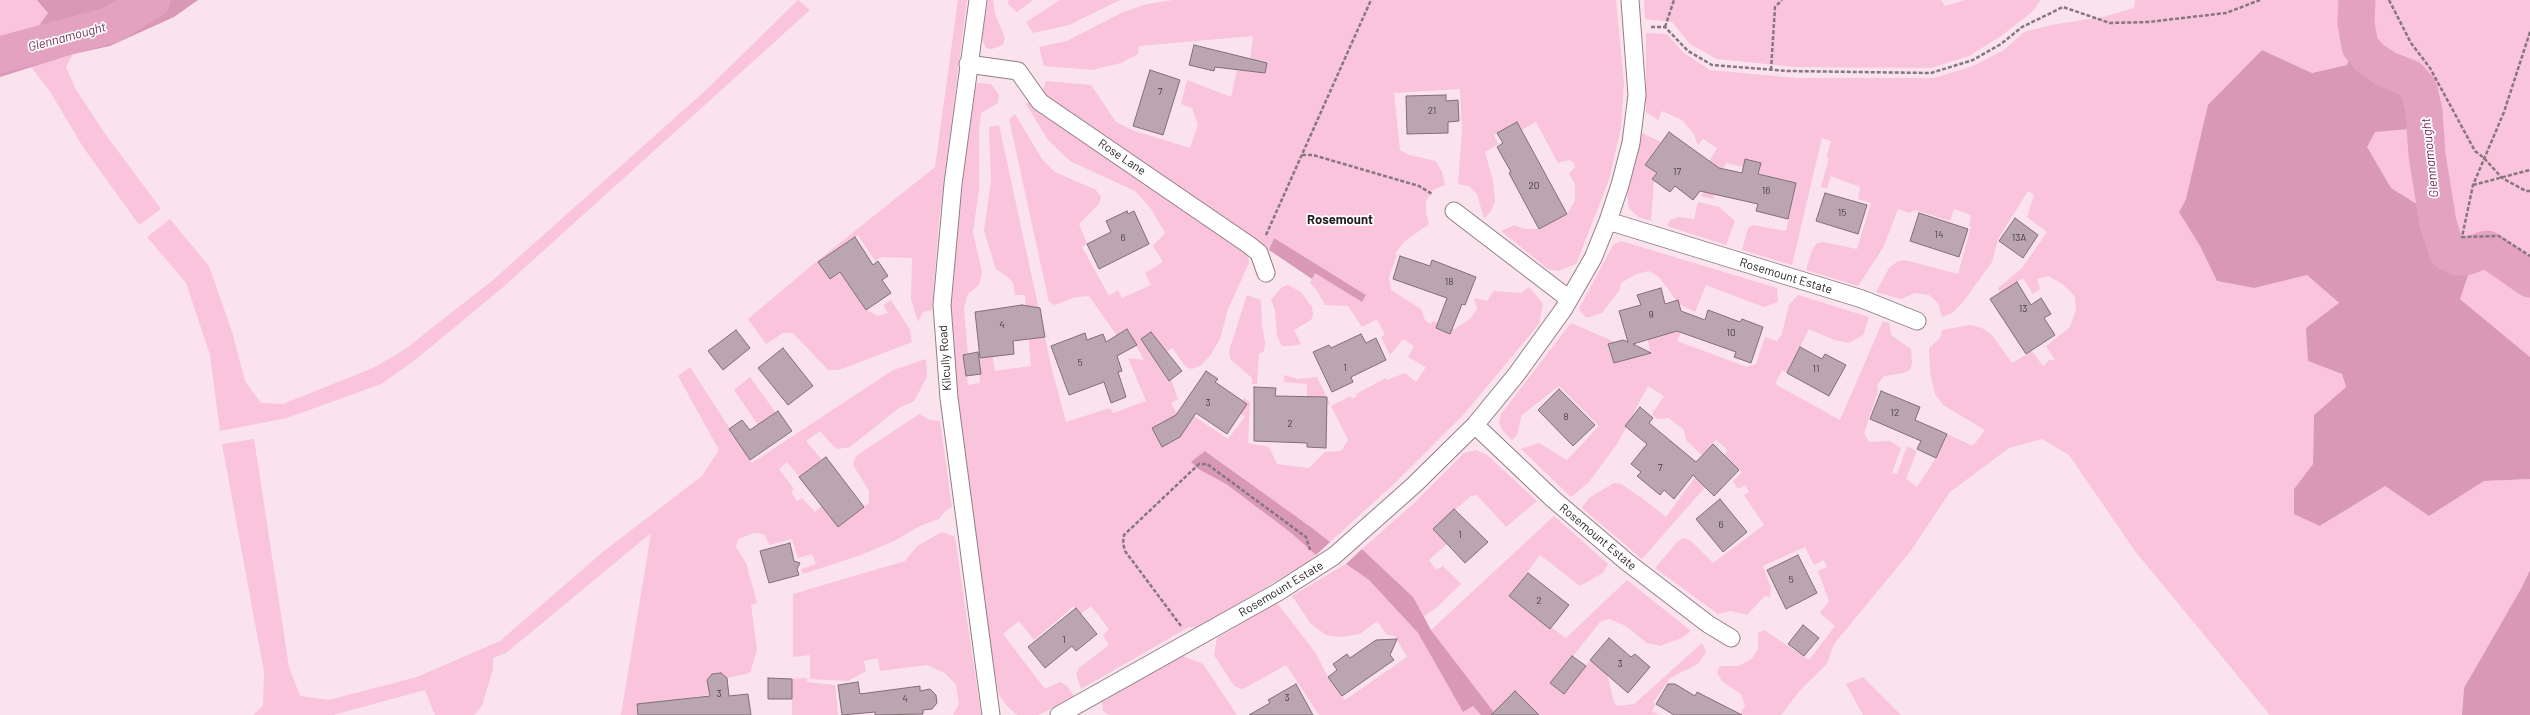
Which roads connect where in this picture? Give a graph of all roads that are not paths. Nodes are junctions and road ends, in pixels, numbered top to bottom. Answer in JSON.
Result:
{"nodes":[{"id":1,"x":978,"y":0,"type":"edge"},
{"id":2,"x":1630,"y":0,"type":"edge"},
{"id":3,"x":968,"y":64,"type":"junction"},
{"id":4,"x":1454,"y":211,"type":"dead end"},
{"id":5,"x":1608,"y":221,"type":"junction"},
{"id":6,"x":1266,"y":273,"type":"dead end"},
{"id":7,"x":1569,"y":300,"type":"junction"},
{"id":8,"x":1917,"y":321,"type":"dead end"},
{"id":9,"x":1475,"y":425,"type":"junction"},
{"id":10,"x":1731,"y":638,"type":"dead end"},
{"id":11,"x":991,"y":715,"type":"edge"},
{"id":12,"x":1059,"y":715,"type":"edge"}],
"edges":[{"from":1,"to":3,"type":"street","name":"Kilcully Road"},
{"from":2,"to":5,"type":"street","name":"Rosemount Estate"},
{"from":3,"to":6,"type":"street","name":"Rose Lane"},
{"from":3,"to":11,"type":"street","name":"Kilcully Road"},
{"from":4,"to":7,"type":"street"},
{"from":5,"to":7,"type":"street","name":"Rosemount Estate"},
{"from":5,"to":8,"type":"street","name":"Rosemount Estate"},
{"from":7,"to":9,"type":"street","name":"Rosemount Estate"},
{"from":9,"to":10,"type":"street","name":"Rosemount Estate"},
{"from":9,"to":12,"type":"street","name":"Rosemount Estate"}]}
